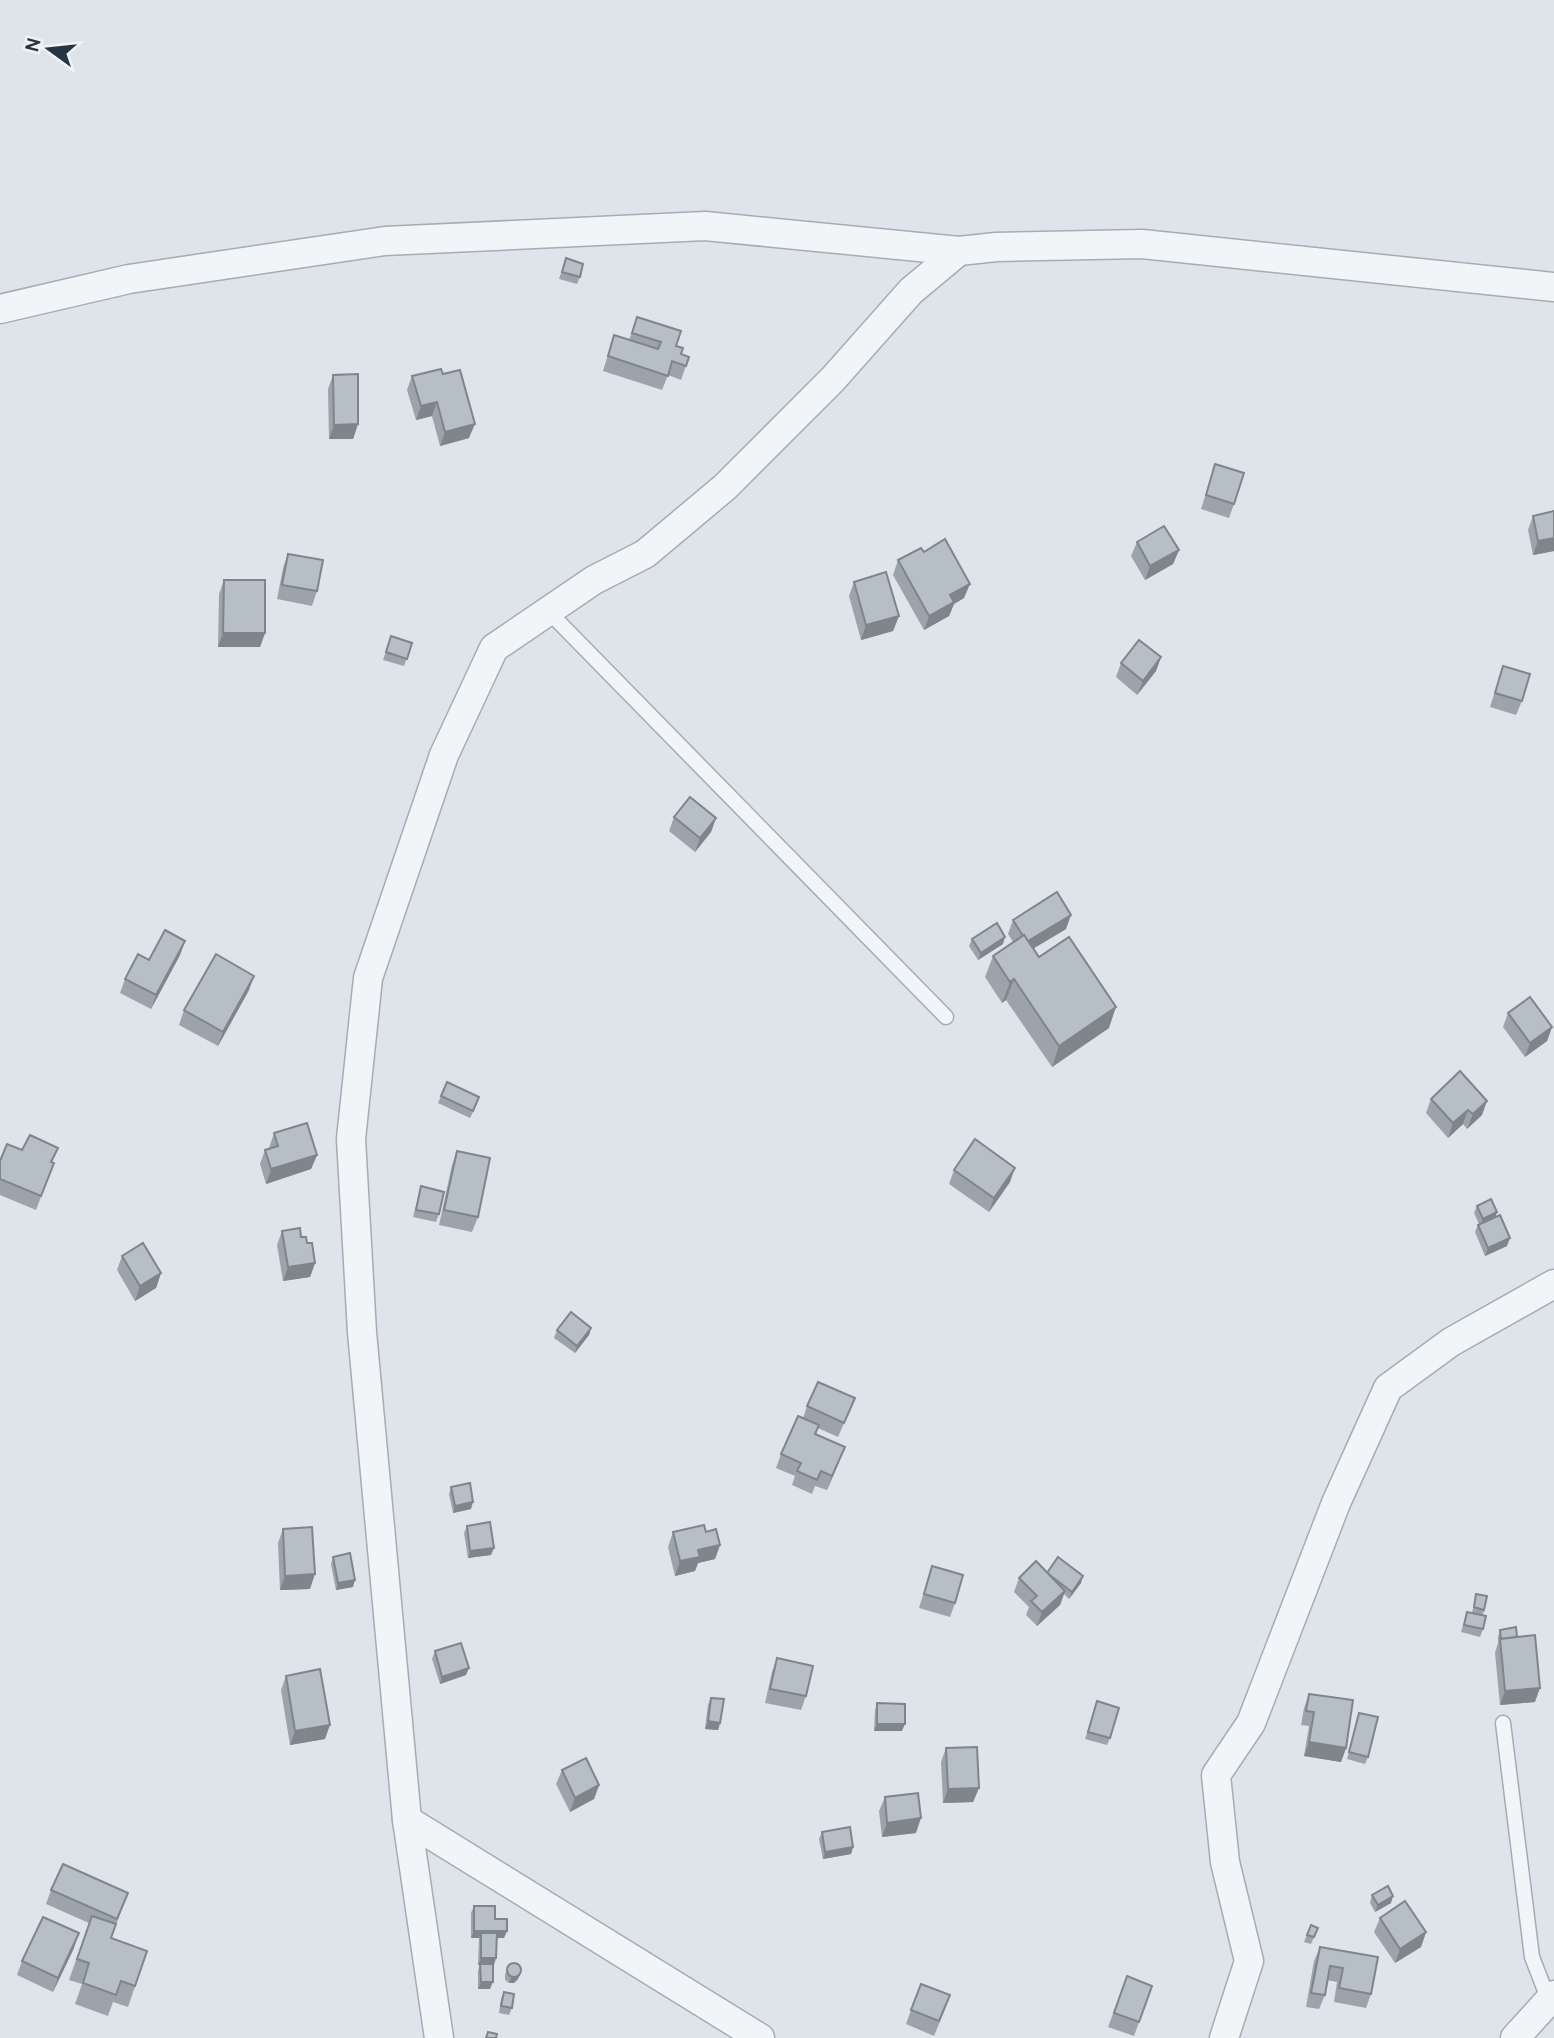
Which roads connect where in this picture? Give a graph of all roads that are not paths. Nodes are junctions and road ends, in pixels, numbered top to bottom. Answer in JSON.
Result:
{"nodes":[{"id":1,"x":959,"y":251,"type":"junction"},
{"id":2,"x":1554,"y":287,"type":"edge"},
{"id":3,"x":0,"y":309,"type":"edge"},
{"id":4,"x":548,"y":611,"type":"junction"},
{"id":5,"x":946,"y":1017,"type":"dead end"},
{"id":6,"x":1554,"y":1284,"type":"edge"},
{"id":7,"x":1503,"y":1723,"type":"dead end"},
{"id":8,"x":407,"y":1820,"type":"junction"},
{"id":9,"x":1551,"y":1998,"type":"edge"},
{"id":10,"x":439,"y":2038,"type":"edge"},
{"id":11,"x":760,"y":2038,"type":"edge"},
{"id":12,"x":1223,"y":2038,"type":"edge"},
{"id":13,"x":1515,"y":2038,"type":"edge"}],
"edges":[{"from":1,"to":2,"type":"street"},
{"from":1,"to":3,"type":"street"},
{"from":1,"to":4,"type":"street"},
{"from":4,"to":5,"type":"lane"},
{"from":4,"to":8,"type":"street"},
{"from":6,"to":12,"type":"street"},
{"from":7,"to":9,"type":"lane"},
{"from":8,"to":10,"type":"street"},
{"from":8,"to":11,"type":"street"},
{"from":9,"to":13,"type":"street"}]}
